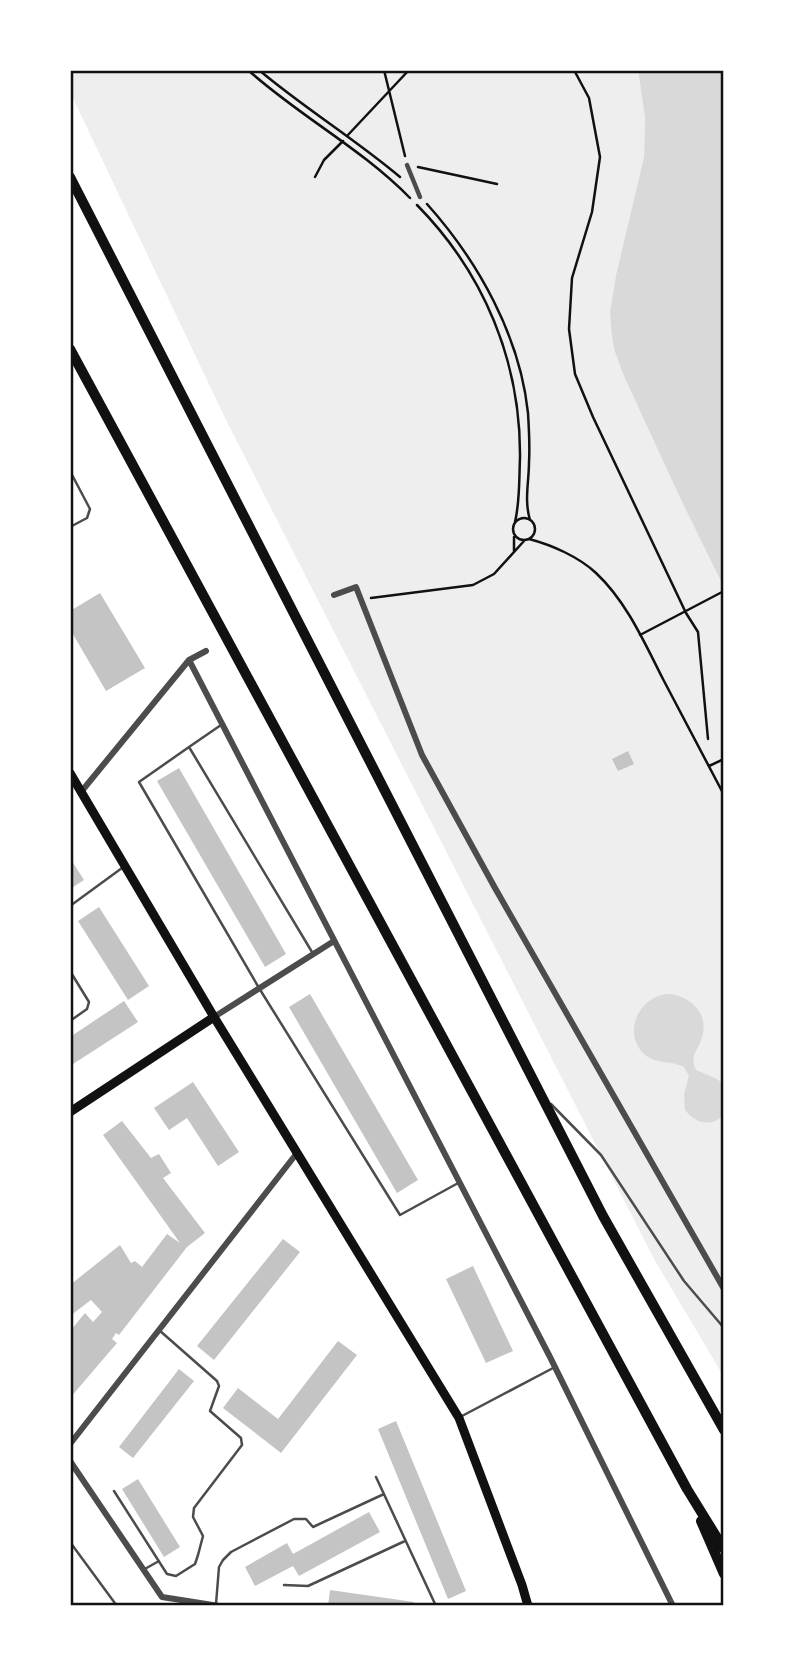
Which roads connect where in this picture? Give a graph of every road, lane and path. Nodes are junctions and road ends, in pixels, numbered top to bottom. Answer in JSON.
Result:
{"nodes":[{"id":1,"x":248,"y":70,"type":"edge"},
{"id":2,"x":260,"y":70,"type":"edge"},
{"id":3,"x":384,"y":70,"type":"edge"},
{"id":4,"x":410,"y":70,"type":"edge"},
{"id":5,"x":575,"y":70,"type":"edge"},
{"id":6,"x":389,"y":91,"type":"junction"},
{"id":7,"x":347,"y":136,"type":"junction"},
{"id":8,"x":343,"y":141,"type":"junction"},
{"id":9,"x":407,"y":165,"type":"junction"},
{"id":10,"x":70,"y":177,"type":"edge"},
{"id":11,"x":315,"y":177,"type":"dead end"},
{"id":12,"x":497,"y":184,"type":"dead end"},
{"id":13,"x":420,"y":197,"type":"junction"},
{"id":14,"x":505,"y":326,"type":"junction"},
{"id":15,"x":498,"y":328,"type":"junction"},
{"id":16,"x":70,"y":349,"type":"edge"},
{"id":17,"x":70,"y":471,"type":"edge"},
{"id":18,"x":530,"y":520,"type":"junction"},
{"id":19,"x":515,"y":522,"type":"junction"},
{"id":20,"x":70,"y":527,"type":"edge"},
{"id":21,"x":535,"y":532,"type":"junction"},
{"id":22,"x":514,"y":536,"type":"junction"},
{"id":23,"x":529,"y":539,"type":"junction"},
{"id":24,"x":524,"y":541,"type":"junction"},
{"id":25,"x":542,"y":542,"type":"junction"},
{"id":26,"x":514,"y":551,"type":"junction"},
{"id":27,"x":724,"y":591,"type":"edge"},
{"id":28,"x":334,"y":595,"type":"dead end"},
{"id":29,"x":361,"y":600,"type":"junction"},
{"id":30,"x":686,"y":613,"type":"junction"},
{"id":31,"x":640,"y":635,"type":"junction"},
{"id":32,"x":206,"y":651,"type":"dead end"},
{"id":33,"x":189,"y":660,"type":"junction"},
{"id":34,"x":221,"y":725,"type":"junction"},
{"id":35,"x":708,"y":739,"type":"dead end"},
{"id":36,"x":189,"y":747,"type":"junction"},
{"id":37,"x":724,"y":759,"type":"edge"},
{"id":38,"x":709,"y":766,"type":"junction"},
{"id":39,"x":70,"y":773,"type":"edge"},
{"id":40,"x":81,"y":792,"type":"junction"},
{"id":41,"x":724,"y":795,"type":"edge"},
{"id":42,"x":125,"y":866,"type":"junction"},
{"id":43,"x":70,"y":906,"type":"edge"},
{"id":44,"x":334,"y":941,"type":"junction"},
{"id":45,"x":313,"y":954,"type":"junction"},
{"id":46,"x":70,"y":971,"type":"edge"},
{"id":47,"x":259,"y":988,"type":"junction"},
{"id":48,"x":214,"y":1017,"type":"junction"},
{"id":49,"x":70,"y":1021,"type":"edge"},
{"id":50,"x":541,"y":1095,"type":"junction"},
{"id":51,"x":70,"y":1112,"type":"edge"},
{"id":52,"x":297,"y":1153,"type":"junction"},
{"id":53,"x":460,"y":1182,"type":"junction"},
{"id":54,"x":724,"y":1289,"type":"edge"},
{"id":55,"x":724,"y":1328,"type":"edge"},
{"id":56,"x":159,"y":1330,"type":"junction"},
{"id":57,"x":555,"y":1367,"type":"junction"},
{"id":58,"x":459,"y":1418,"type":"junction"},
{"id":59,"x":724,"y":1430,"type":"edge"},
{"id":60,"x":70,"y":1444,"type":"edge"},
{"id":61,"x":70,"y":1461,"type":"edge"},
{"id":62,"x":376,"y":1477,"type":"dead end"},
{"id":63,"x":687,"y":1489,"type":"junction"},
{"id":64,"x":114,"y":1491,"type":"dead end"},
{"id":65,"x":384,"y":1494,"type":"junction"},
{"id":66,"x":405,"y":1541,"type":"junction"},
{"id":67,"x":70,"y":1542,"type":"edge"},
{"id":68,"x":724,"y":1549,"type":"edge"},
{"id":69,"x":159,"y":1561,"type":"junction"},
{"id":70,"x":143,"y":1570,"type":"junction"},
{"id":71,"x":724,"y":1574,"type":"edge"},
{"id":72,"x":285,"y":1585,"type":"dead end"},
{"id":73,"x":117,"y":1606,"type":"edge"},
{"id":74,"x":217,"y":1606,"type":"edge"},
{"id":75,"x":436,"y":1606,"type":"edge"},
{"id":76,"x":528,"y":1606,"type":"edge"},
{"id":77,"x":673,"y":1606,"type":"edge"}],
"edges":[{"from":1,"to":8,"type":"path"},
{"from":2,"to":7,"type":"path"},
{"from":3,"to":6,"type":"path"},
{"from":4,"to":6,"type":"path"},
{"from":5,"to":30,"type":"path"},
{"from":6,"to":7,"type":"path"},
{"from":6,"to":9,"type":"path"},
{"from":7,"to":13,"type":"path"},
{"from":8,"to":11,"type":"path"},
{"from":8,"to":15,"type":"path"},
{"from":9,"to":12,"type":"path"},
{"from":9,"to":13,"type":"street"},
{"from":10,"to":50,"type":"highway"},
{"from":13,"to":14,"type":"path"},
{"from":14,"to":15,"type":"path"},
{"from":14,"to":18,"type":"path"},
{"from":15,"to":19,"type":"path"},
{"from":16,"to":63,"type":"highway"},
{"from":17,"to":20,"type":"lane"},
{"from":18,"to":19,"type":"path"},
{"from":18,"to":21,"type":"path"},
{"from":19,"to":22,"type":"path"},
{"from":21,"to":23,"type":"path"},
{"from":21,"to":25,"type":"path"},
{"from":22,"to":24,"type":"path"},
{"from":22,"to":26,"type":"path"},
{"from":23,"to":24,"type":"path"},
{"from":23,"to":25,"type":"path"},
{"from":24,"to":26,"type":"path"},
{"from":25,"to":31,"type":"path"},
{"from":26,"to":29,"type":"path"},
{"from":27,"to":30,"type":"path"},
{"from":28,"to":29,"type":"street"},
{"from":29,"to":54,"type":"street"},
{"from":30,"to":31,"type":"path"},
{"from":30,"to":35,"type":"path"},
{"from":31,"to":38,"type":"path"},
{"from":32,"to":33,"type":"street"},
{"from":33,"to":34,"type":"street"},
{"from":33,"to":40,"type":"street"},
{"from":34,"to":36,"type":"lane"},
{"from":34,"to":44,"type":"street"},
{"from":36,"to":45,"type":"lane"},
{"from":36,"to":47,"type":"lane"},
{"from":37,"to":38,"type":"path"},
{"from":38,"to":41,"type":"path"},
{"from":39,"to":40,"type":"main road"},
{"from":40,"to":42,"type":"main road"},
{"from":42,"to":43,"type":"lane"},
{"from":42,"to":48,"type":"main road"},
{"from":44,"to":45,"type":"street"},
{"from":44,"to":53,"type":"street"},
{"from":45,"to":47,"type":"street"},
{"from":46,"to":49,"type":"lane"},
{"from":47,"to":48,"type":"street"},
{"from":47,"to":53,"type":"lane"},
{"from":48,"to":51,"type":"main road"},
{"from":48,"to":52,"type":"main road"},
{"from":50,"to":55,"type":"lane"},
{"from":50,"to":59,"type":"highway"},
{"from":52,"to":56,"type":"street"},
{"from":52,"to":58,"type":"main road"},
{"from":53,"to":57,"type":"street"},
{"from":56,"to":60,"type":"street"},
{"from":56,"to":69,"type":"lane"},
{"from":57,"to":58,"type":"lane"},
{"from":57,"to":77,"type":"street"},
{"from":58,"to":76,"type":"main road"},
{"from":61,"to":70,"type":"street"},
{"from":62,"to":65,"type":"lane"},
{"from":63,"to":68,"type":"highway"},
{"from":63,"to":71,"type":"highway"},
{"from":64,"to":69,"type":"lane"},
{"from":65,"to":66,"type":"lane"},
{"from":65,"to":74,"type":"lane"},
{"from":66,"to":72,"type":"lane"},
{"from":66,"to":75,"type":"lane"},
{"from":67,"to":73,"type":"lane"},
{"from":69,"to":70,"type":"lane"},
{"from":70,"to":74,"type":"street"}]}
